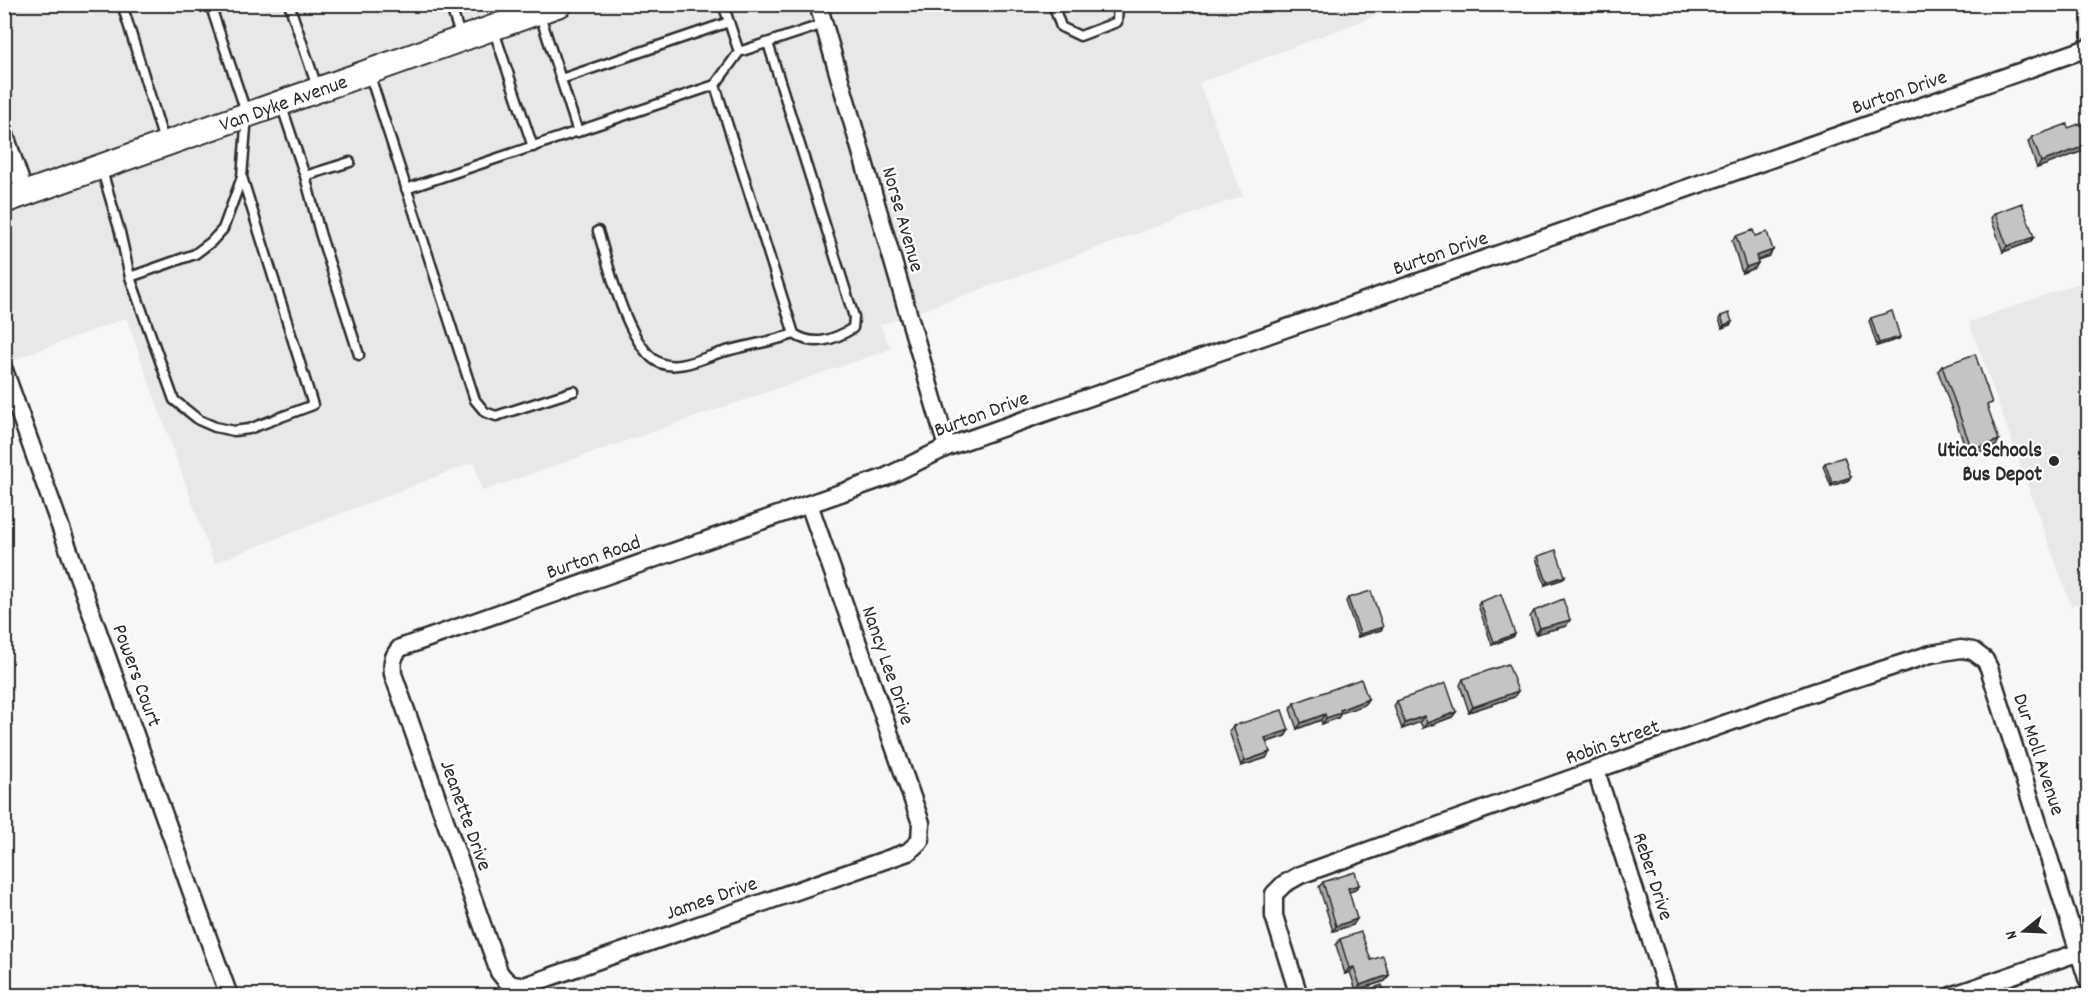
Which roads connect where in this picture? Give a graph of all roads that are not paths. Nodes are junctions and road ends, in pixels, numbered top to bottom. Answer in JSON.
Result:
{"nodes":[{"id":1,"x":122,"y":4,"type":"edge"},
{"id":2,"x":210,"y":4,"type":"edge"},
{"id":3,"x":289,"y":4,"type":"edge"},
{"id":4,"x":450,"y":4,"type":"edge"},
{"id":5,"x":723,"y":4,"type":"edge"},
{"id":6,"x":818,"y":4,"type":"edge"},
{"id":7,"x":1053,"y":4,"type":"edge"},
{"id":8,"x":1118,"y":4,"type":"edge"},
{"id":9,"x":535,"y":9,"type":"edge"},
{"id":10,"x":729,"y":22,"type":"junction"},
{"id":11,"x":824,"y":24,"type":"junction"},
{"id":12,"x":493,"y":27,"type":"junction"},
{"id":13,"x":461,"y":38,"type":"junction"},
{"id":14,"x":768,"y":43,"type":"junction"},
{"id":15,"x":2088,"y":48,"type":"edge"},
{"id":16,"x":739,"y":52,"type":"junction"},
{"id":17,"x":369,"y":72,"type":"junction"},
{"id":18,"x":561,"y":79,"type":"junction"},
{"id":19,"x":715,"y":85,"type":"junction"},
{"id":20,"x":318,"y":91,"type":"junction"},
{"id":21,"x":281,"y":104,"type":"junction"},
{"id":22,"x":247,"y":115,"type":"junction"},
{"id":23,"x":4,"y":132,"type":"edge"},
{"id":24,"x":578,"y":132,"type":"junction"},
{"id":25,"x":165,"y":144,"type":"junction"},
{"id":26,"x":533,"y":147,"type":"junction"},
{"id":27,"x":350,"y":162,"type":"dead end"},
{"id":28,"x":100,"y":167,"type":"junction"},
{"id":29,"x":305,"y":176,"type":"junction"},
{"id":30,"x":242,"y":177,"type":"junction"},
{"id":31,"x":406,"y":189,"type":"junction"},
{"id":32,"x":15,"y":198,"type":"edge"},
{"id":33,"x":598,"y":231,"type":"dead end"},
{"id":34,"x":130,"y":277,"type":"junction"},
{"id":35,"x":794,"y":334,"type":"junction"},
{"id":36,"x":359,"y":355,"type":"dead end"},
{"id":37,"x":4,"y":369,"type":"edge"},
{"id":38,"x":574,"y":391,"type":"dead end"},
{"id":39,"x":947,"y":447,"type":"junction"},
{"id":40,"x":809,"y":504,"type":"junction"},
{"id":41,"x":1973,"y":651,"type":"joint"},
{"id":42,"x":394,"y":655,"type":"joint"},
{"id":43,"x":1596,"y":771,"type":"junction"},
{"id":44,"x":920,"y":841,"type":"joint"},
{"id":45,"x":2080,"y":952,"type":"junction"},
{"id":46,"x":2088,"y":981,"type":"edge"},
{"id":47,"x":512,"y":986,"type":"joint"},
{"id":48,"x":229,"y":996,"type":"edge"},
{"id":49,"x":1299,"y":996,"type":"edge"},
{"id":50,"x":1669,"y":996,"type":"edge"},
{"id":51,"x":1951,"y":996,"type":"edge"}],
"edges":[{"from":1,"to":25,"type":"lane"},
{"from":2,"to":22,"type":"lane"},
{"from":3,"to":20,"type":"lane"},
{"from":4,"to":13,"type":"lane"},
{"from":5,"to":10,"type":"lane"},
{"from":6,"to":11,"type":"street","name":"Norse Avenue"},
{"from":7,"to":8,"type":"lane"},
{"from":9,"to":12,"type":"main road","name":"Van Dyke Avenue"},
{"from":9,"to":18,"type":"lane"},
{"from":10,"to":16,"type":"lane"},
{"from":10,"to":18,"type":"lane"},
{"from":11,"to":14,"type":"lane"},
{"from":11,"to":39,"type":"street","name":"Norse Avenue"},
{"from":12,"to":13,"type":"main road","name":"Van Dyke Avenue"},
{"from":12,"to":26,"type":"lane"},
{"from":13,"to":17,"type":"main road","name":"Van Dyke Avenue"},
{"from":14,"to":16,"type":"lane"},
{"from":14,"to":35,"type":"lane"},
{"from":15,"to":39,"type":"street","name":"Burton Drive"},
{"from":16,"to":19,"type":"lane"},
{"from":17,"to":20,"type":"main road","name":"Van Dyke Avenue"},
{"from":17,"to":31,"type":"lane"},
{"from":18,"to":24,"type":"lane"},
{"from":19,"to":24,"type":"lane"},
{"from":19,"to":35,"type":"lane"},
{"from":20,"to":21,"type":"main road","name":"Van Dyke Avenue"},
{"from":21,"to":22,"type":"main road","name":"Van Dyke Avenue"},
{"from":21,"to":29,"type":"lane"},
{"from":22,"to":25,"type":"main road","name":"Van Dyke Avenue"},
{"from":22,"to":30,"type":"lane"},
{"from":23,"to":32,"type":"street"},
{"from":24,"to":26,"type":"lane"},
{"from":25,"to":28,"type":"main road","name":"Van Dyke Avenue"},
{"from":26,"to":31,"type":"lane"},
{"from":27,"to":29,"type":"lane"},
{"from":28,"to":32,"type":"main road","name":"Van Dyke Avenue"},
{"from":28,"to":34,"type":"lane"},
{"from":29,"to":36,"type":"lane"},
{"from":30,"to":34,"type":"lane"},
{"from":30,"to":34,"type":"lane"},
{"from":31,"to":38,"type":"lane"},
{"from":33,"to":35,"type":"lane"},
{"from":37,"to":48,"type":"street","name":"Powers Court"},
{"from":39,"to":40,"type":"street","name":"Burton Drive"},
{"from":40,"to":42,"type":"street","name":"Burton Road"},
{"from":40,"to":44,"type":"street","name":"Nancy Lee Drive"},
{"from":41,"to":43,"type":"street","name":"Robin Street"},
{"from":41,"to":45,"type":"street","name":"Dur Moll Avenue"},
{"from":42,"to":47,"type":"street","name":"Jeanette Drive"},
{"from":43,"to":49,"type":"street","name":"Robin Street"},
{"from":43,"to":50,"type":"street","name":"Reber Drive"},
{"from":44,"to":47,"type":"street","name":"James Drive"},
{"from":45,"to":46,"type":"street","name":"Dur Moll Avenue"},
{"from":45,"to":51,"type":"street"}]}
